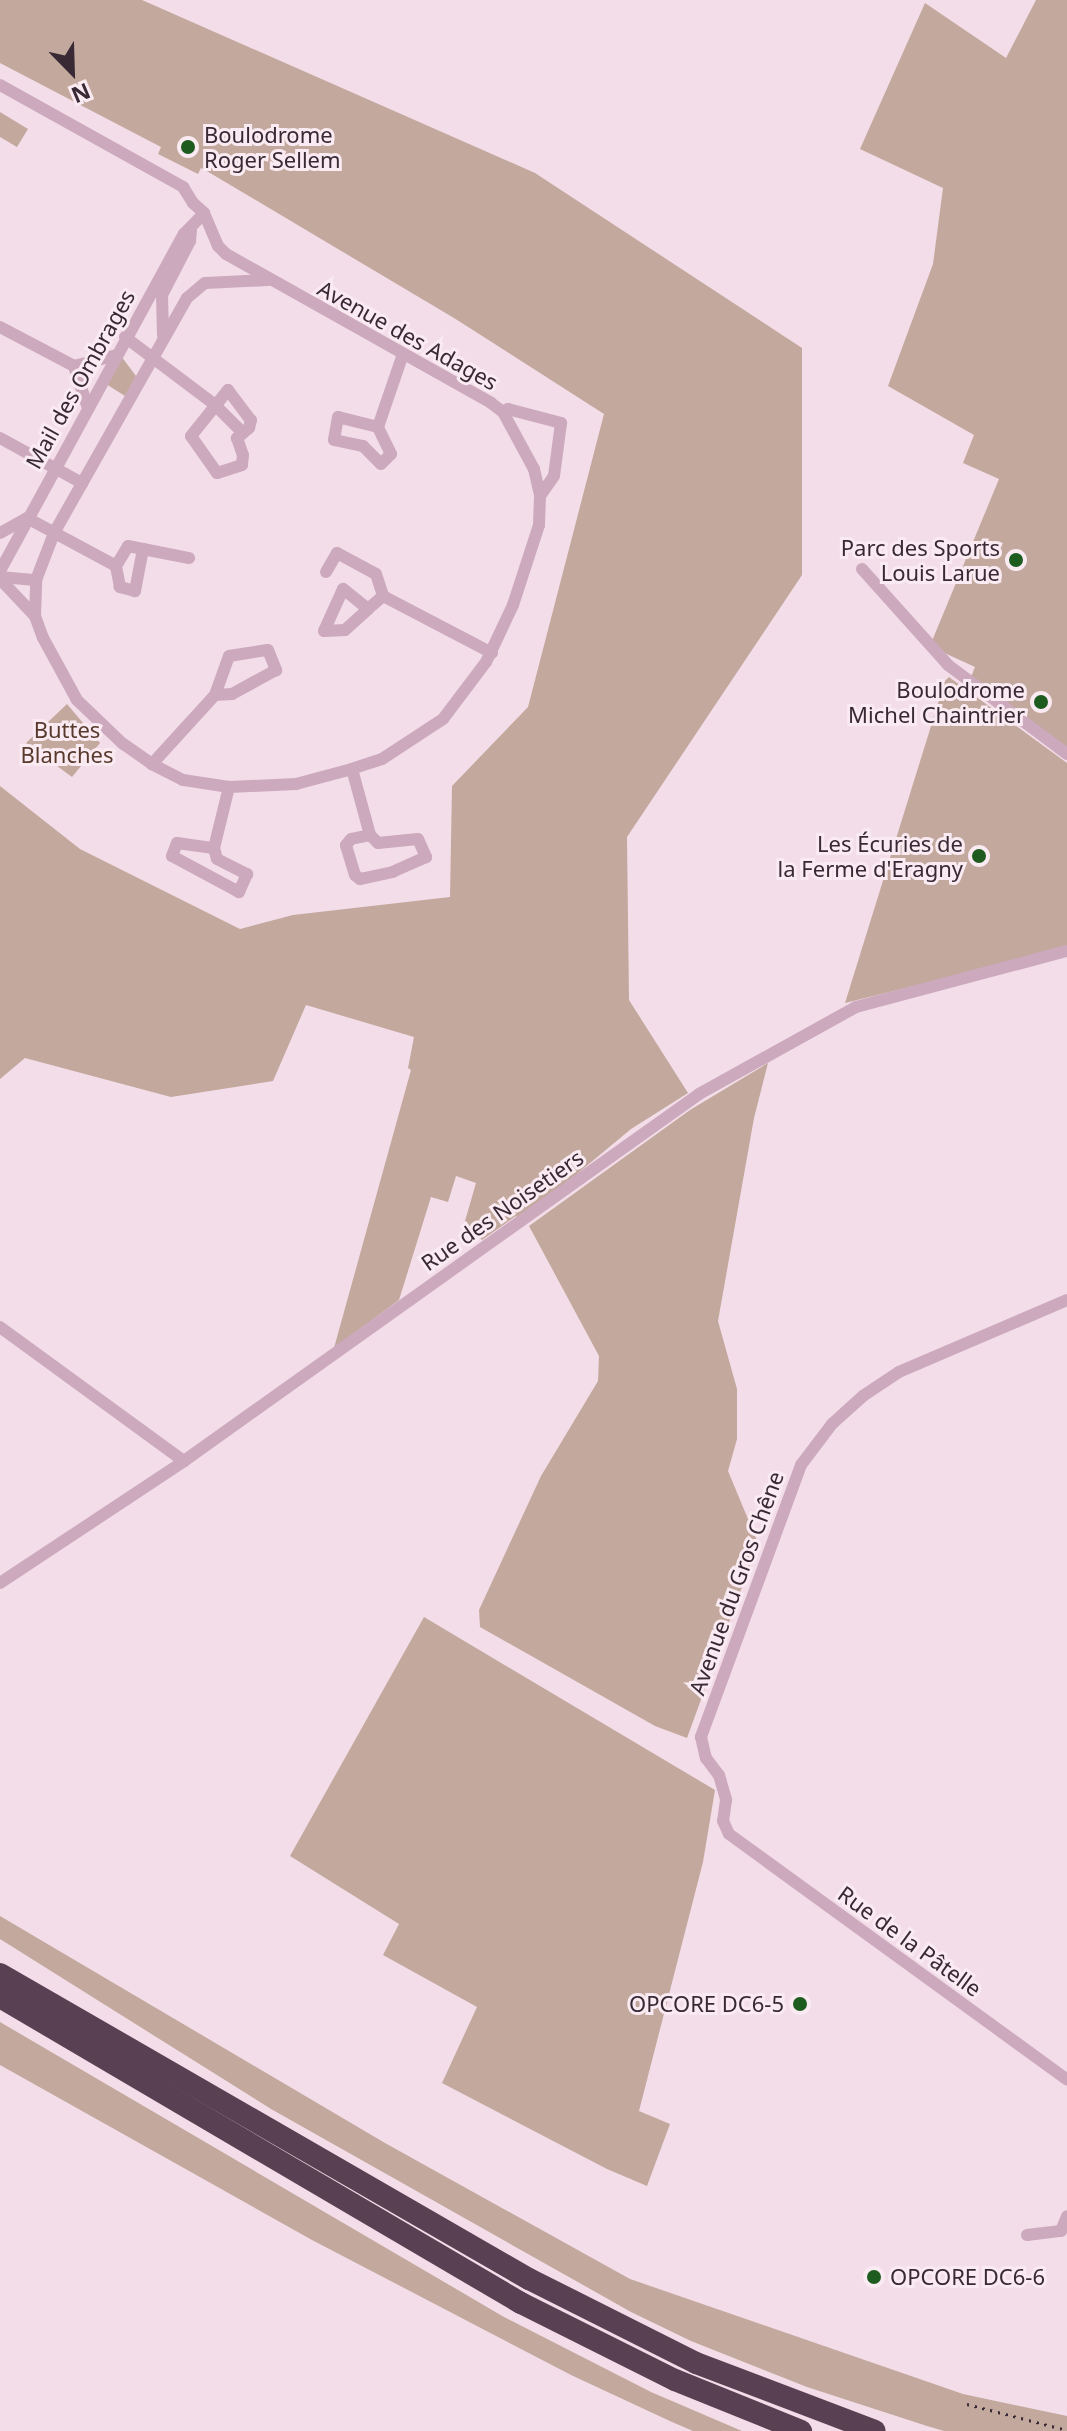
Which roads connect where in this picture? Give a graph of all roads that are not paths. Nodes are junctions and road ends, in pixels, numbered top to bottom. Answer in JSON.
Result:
{"nodes":[{"id":1,"x":0,"y":85,"type":"edge"},
{"id":2,"x":204,"y":213,"type":"junction"},
{"id":3,"x":191,"y":229,"type":"junction"},
{"id":4,"x":268,"y":280,"type":"junction"},
{"id":5,"x":0,"y":327,"type":"edge"},
{"id":6,"x":125,"y":337,"type":"junction"},
{"id":7,"x":163,"y":337,"type":"junction"},
{"id":8,"x":403,"y":354,"type":"junction"},
{"id":9,"x":117,"y":355,"type":"junction"},
{"id":10,"x":153,"y":357,"type":"junction"},
{"id":11,"x":74,"y":366,"type":"junction"},
{"id":12,"x":214,"y":404,"type":"junction"},
{"id":13,"x":88,"y":408,"type":"junction"},
{"id":14,"x":503,"y":412,"type":"junction"},
{"id":15,"x":378,"y":427,"type":"junction"},
{"id":16,"x":243,"y":433,"type":"junction"},
{"id":17,"x":0,"y":438,"type":"edge"},
{"id":18,"x":54,"y":468,"type":"junction"},
{"id":19,"x":82,"y":483,"type":"junction"},
{"id":20,"x":540,"y":496,"type":"junction"},
{"id":21,"x":27,"y":518,"type":"junction"},
{"id":22,"x":0,"y":533,"type":"edge"},
{"id":23,"x":54,"y":533,"type":"junction"},
{"id":24,"x":143,"y":549,"type":"junction"},
{"id":25,"x":189,"y":558,"type":"dead end"},
{"id":26,"x":116,"y":566,"type":"junction"},
{"id":27,"x":862,"y":569,"type":"dead end"},
{"id":28,"x":326,"y":572,"type":"dead end"},
{"id":29,"x":0,"y":576,"type":"edge"},
{"id":30,"x":36,"y":580,"type":"junction"},
{"id":31,"x":383,"y":596,"type":"junction"},
{"id":32,"x":368,"y":609,"type":"dead end"},
{"id":33,"x":35,"y":616,"type":"junction"},
{"id":34,"x":492,"y":653,"type":"junction"},
{"id":35,"x":215,"y":695,"type":"junction"},
{"id":36,"x":1067,"y":754,"type":"edge"},
{"id":37,"x":152,"y":764,"type":"junction"},
{"id":38,"x":352,"y":769,"type":"junction"},
{"id":39,"x":229,"y":787,"type":"junction"},
{"id":40,"x":370,"y":835,"type":"junction"},
{"id":41,"x":214,"y":848,"type":"junction"},
{"id":42,"x":1067,"y":951,"type":"edge"},
{"id":43,"x":1067,"y":1300,"type":"edge"},
{"id":44,"x":0,"y":1327,"type":"edge"},
{"id":45,"x":184,"y":1461,"type":"junction"},
{"id":46,"x":0,"y":1583,"type":"edge"},
{"id":47,"x":729,"y":1834,"type":"joint"},
{"id":48,"x":0,"y":1974,"type":"edge"},
{"id":49,"x":0,"y":1997,"type":"edge"},
{"id":50,"x":1067,"y":2080,"type":"edge"},
{"id":51,"x":1067,"y":2216,"type":"edge"},
{"id":52,"x":1027,"y":2235,"type":"dead end"},
{"id":53,"x":801,"y":2431,"type":"edge"},
{"id":54,"x":875,"y":2431,"type":"edge"}],
"edges":[{"from":1,"to":2,"type":"street","name":"Avenue des Adages"},
{"from":2,"to":3,"type":"street","name":"Mail des Ombrages"},
{"from":2,"to":4,"type":"street","name":"Avenue des Adages"},
{"from":3,"to":6,"type":"street","name":"Mail des Ombrages"},
{"from":3,"to":7,"type":"street"},
{"from":4,"to":7,"type":"street"},
{"from":4,"to":8,"type":"street","name":"Avenue des Adages"},
{"from":5,"to":11,"type":"street"},
{"from":6,"to":9,"type":"street","name":"Mail des Ombrages"},
{"from":6,"to":10,"type":"street"},
{"from":7,"to":10,"type":"street"},
{"from":8,"to":14,"type":"street","name":"Avenue des Adages"},
{"from":8,"to":15,"type":"street"},
{"from":9,"to":11,"type":"street"},
{"from":9,"to":13,"type":"street","name":"Mail des Ombrages"},
{"from":10,"to":12,"type":"street"},
{"from":10,"to":19,"type":"street"},
{"from":11,"to":13,"type":"street"},
{"from":12,"to":16,"type":"street"},
{"from":12,"to":16,"type":"street"},
{"from":12,"to":16,"type":"street"},
{"from":13,"to":18,"type":"street","name":"Mail des Ombrages"},
{"from":14,"to":20,"type":"street","name":"Avenue des Adages"},
{"from":14,"to":20,"type":"street"},
{"from":15,"to":15,"type":"street"},
{"from":17,"to":18,"type":"street"},
{"from":18,"to":19,"type":"street"},
{"from":18,"to":21,"type":"street","name":"Mail des Ombrages"},
{"from":19,"to":23,"type":"street"},
{"from":20,"to":34,"type":"street","name":"Avenue des Adages"},
{"from":21,"to":22,"type":"street"},
{"from":21,"to":23,"type":"street"},
{"from":21,"to":29,"type":"street","name":"Mail des Ombrages"},
{"from":23,"to":26,"type":"street"},
{"from":23,"to":30,"type":"street"},
{"from":24,"to":25,"type":"street"},
{"from":24,"to":26,"type":"street"},
{"from":24,"to":26,"type":"street"},
{"from":27,"to":36,"type":"street"},
{"from":28,"to":31,"type":"street"},
{"from":29,"to":30,"type":"street"},
{"from":29,"to":33,"type":"street"},
{"from":30,"to":33,"type":"street"},
{"from":31,"to":32,"type":"street"},
{"from":31,"to":34,"type":"street"},
{"from":33,"to":37,"type":"street","name":"Avenue des Adages"},
{"from":34,"to":38,"type":"street","name":"Avenue des Adages"},
{"from":35,"to":35,"type":"street"},
{"from":35,"to":37,"type":"street"},
{"from":37,"to":39,"type":"street","name":"Avenue des Adages"},
{"from":38,"to":39,"type":"street","name":"Avenue des Adages"},
{"from":38,"to":40,"type":"street"},
{"from":39,"to":41,"type":"street"},
{"from":40,"to":40,"type":"street"},
{"from":41,"to":41,"type":"street"},
{"from":42,"to":45,"type":"street","name":"Rue des Noisetiers"},
{"from":43,"to":47,"type":"street","name":"Avenue du Gros Chêne"},
{"from":44,"to":45,"type":"street"},
{"from":45,"to":46,"type":"street","name":"Rue des Noisetiers"},
{"from":47,"to":50,"type":"street","name":"Rue de la Pâtelle"},
{"from":48,"to":54,"type":"highway"},
{"from":49,"to":53,"type":"highway"},
{"from":51,"to":52,"type":"street"}]}
